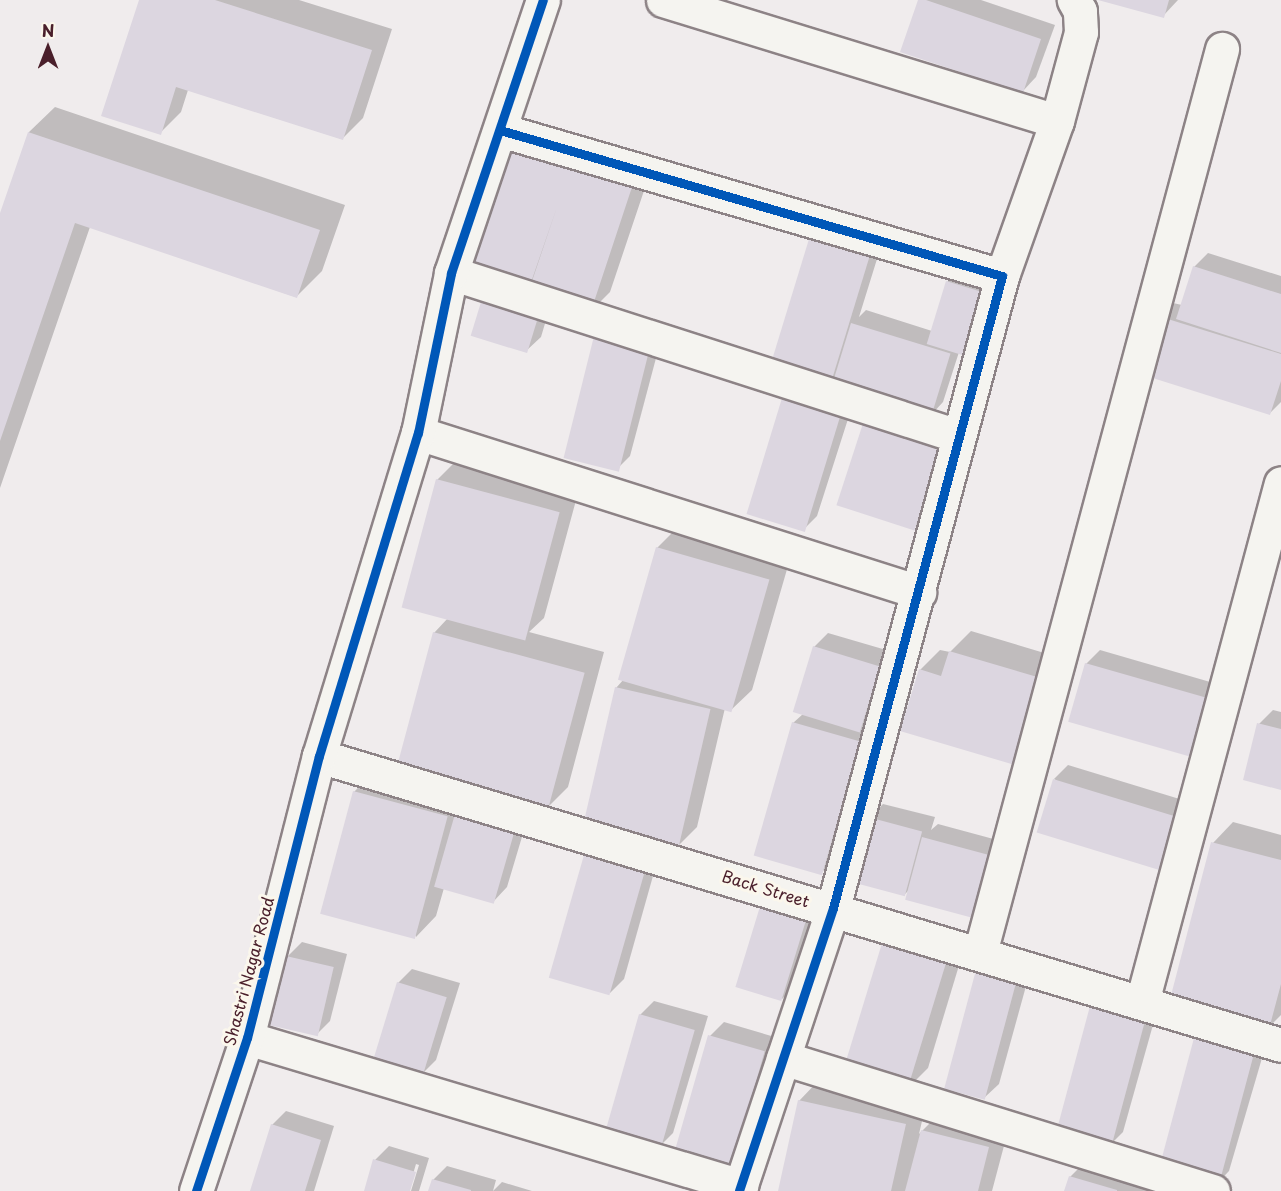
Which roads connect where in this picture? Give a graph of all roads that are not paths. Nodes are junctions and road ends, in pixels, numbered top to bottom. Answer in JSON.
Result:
{"nodes":[{"id":1,"x":543,"y":0,"type":"edge"},
{"id":2,"x":663,"y":0,"type":"edge"},
{"id":3,"x":1074,"y":0,"type":"edge"},
{"id":4,"x":1222,"y":49,"type":"dead end"},
{"id":5,"x":1057,"y":121,"type":"junction"},
{"id":6,"x":500,"y":130,"type":"junction"},
{"id":7,"x":452,"y":273,"type":"junction"},
{"id":8,"x":1002,"y":276,"type":"junction"},
{"id":9,"x":418,"y":433,"type":"junction"},
{"id":10,"x":958,"y":436,"type":"junction"},
{"id":11,"x":1281,"y":483,"type":"edge"},
{"id":12,"x":919,"y":592,"type":"junction"},
{"id":13,"x":319,"y":756,"type":"junction"},
{"id":14,"x":833,"y":908,"type":"junction"},
{"id":15,"x":980,"y":953,"type":"junction"},
{"id":16,"x":1142,"y":1002,"type":"junction"},
{"id":17,"x":247,"y":1038,"type":"junction"},
{"id":18,"x":1281,"y":1045,"type":"edge"},
{"id":19,"x":783,"y":1058,"type":"junction"},
{"id":20,"x":204,"y":1189,"type":"edge"},
{"id":21,"x":740,"y":1189,"type":"edge"},
{"id":22,"x":1213,"y":1191,"type":"edge"}],
"edges":[{"from":1,"to":6,"type":"street","name":"Shastri Nagar Road"},
{"from":2,"to":5,"type":"street"},
{"from":3,"to":5,"type":"street"},
{"from":4,"to":15,"type":"street"},
{"from":5,"to":8,"type":"street"},
{"from":6,"to":7,"type":"street","name":"Shastri Nagar Road"},
{"from":6,"to":8,"type":"street"},
{"from":7,"to":9,"type":"street","name":"Shastri Nagar Road"},
{"from":7,"to":10,"type":"street"},
{"from":8,"to":10,"type":"street"},
{"from":9,"to":12,"type":"street"},
{"from":9,"to":13,"type":"street","name":"Shastri Nagar Road"},
{"from":10,"to":12,"type":"street"},
{"from":11,"to":16,"type":"street"},
{"from":12,"to":14,"type":"street"},
{"from":13,"to":14,"type":"street","name":"Back Street"},
{"from":13,"to":17,"type":"street","name":"Shastri Nagar Road"},
{"from":14,"to":15,"type":"street","name":"Back Street"},
{"from":14,"to":19,"type":"street"},
{"from":15,"to":16,"type":"street","name":"Back Street"},
{"from":16,"to":18,"type":"street","name":"Back Street"},
{"from":17,"to":20,"type":"street","name":"Shastri Nagar Road"},
{"from":17,"to":21,"type":"street"},
{"from":19,"to":21,"type":"street"},
{"from":19,"to":22,"type":"street"}]}
